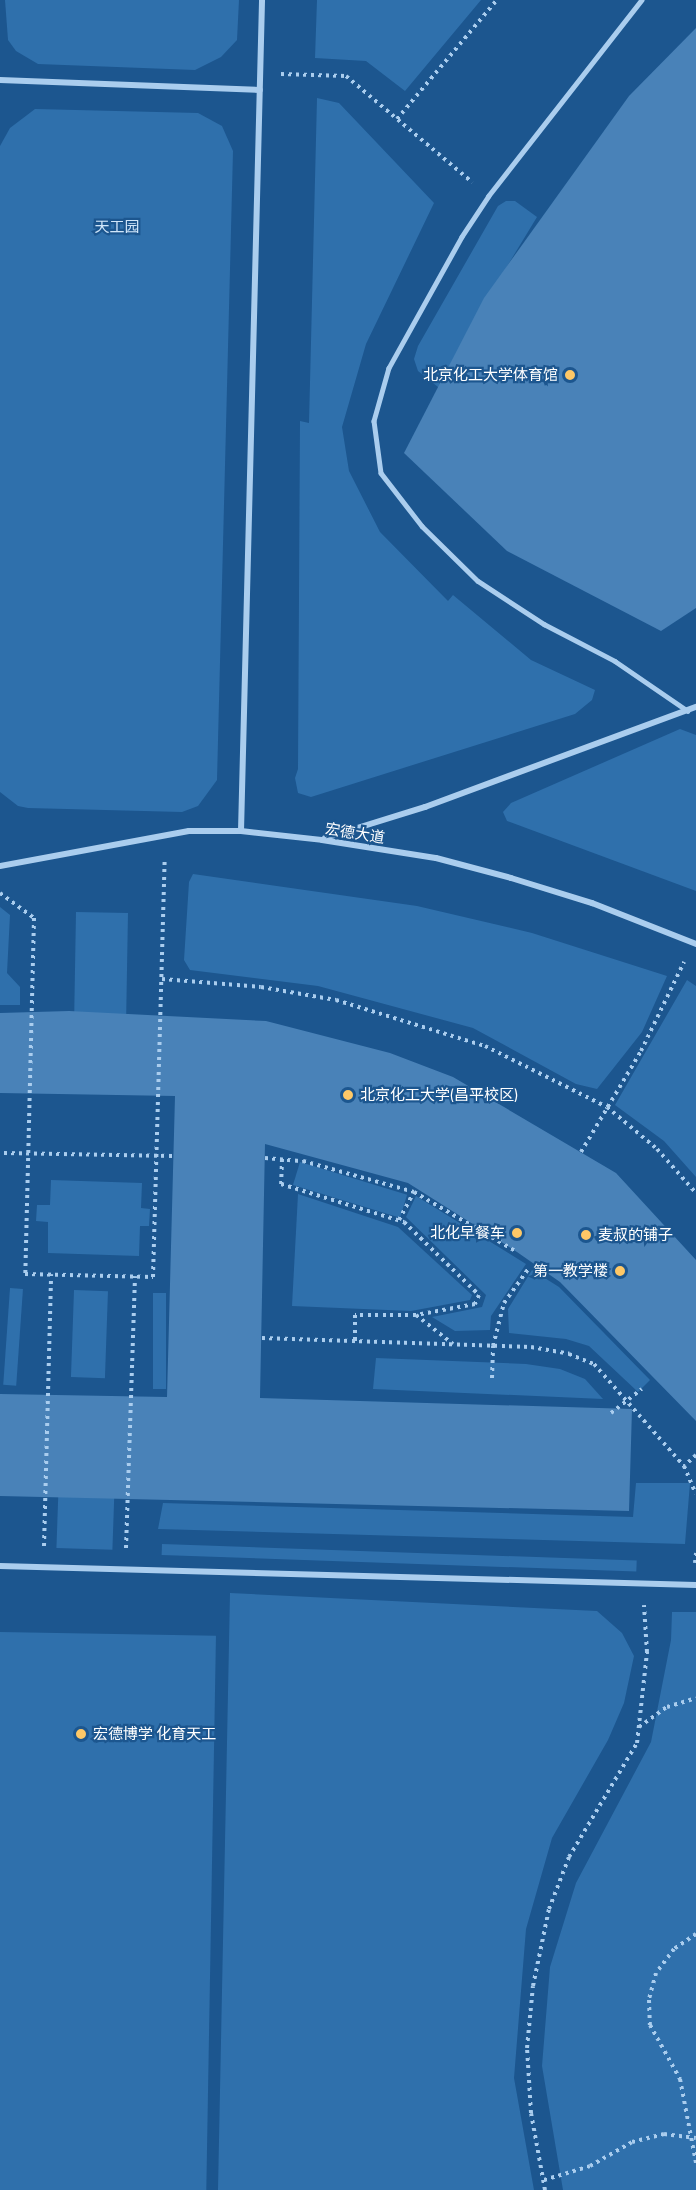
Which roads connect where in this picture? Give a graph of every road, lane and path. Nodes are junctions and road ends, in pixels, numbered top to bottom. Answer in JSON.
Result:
{"nodes":[{"id":1,"x":262,"y":0,"type":"edge"},
{"id":2,"x":496,"y":0,"type":"edge"},
{"id":3,"x":642,"y":0,"type":"edge"},
{"id":4,"x":260,"y":73,"type":"junction"},
{"id":5,"x":0,"y":80,"type":"edge"},
{"id":6,"x":260,"y":90,"type":"junction"},
{"id":7,"x":397,"y":119,"type":"junction"},
{"id":8,"x":489,"y":196,"type":"junction"},
{"id":9,"x":696,"y":707,"type":"edge"},
{"id":10,"x":688,"y":711,"type":"junction"},
{"id":11,"x":241,"y":831,"type":"junction"},
{"id":12,"x":165,"y":836,"type":"junction"},
{"id":13,"x":322,"y":840,"type":"junction"},
{"id":14,"x":0,"y":866,"type":"edge"},
{"id":15,"x":0,"y":892,"type":"edge"},
{"id":16,"x":694,"y":943,"type":"edge"},
{"id":17,"x":162,"y":979,"type":"junction"},
{"id":18,"x":607,"y":1107,"type":"junction"},
{"id":19,"x":581,"y":1152,"type":"dead end"},
{"id":20,"x":4,"y":1153,"type":"dead end"},
{"id":21,"x":28,"y":1153,"type":"junction"},
{"id":22,"x":156,"y":1155,"type":"junction"},
{"id":23,"x":173,"y":1156,"type":"dead end"},
{"id":24,"x":265,"y":1158,"type":"dead end"},
{"id":25,"x":282,"y":1159,"type":"junction"},
{"id":26,"x":414,"y":1192,"type":"junction"},
{"id":27,"x":696,"y":1193,"type":"edge"},
{"id":28,"x":399,"y":1220,"type":"junction"},
{"id":29,"x":517,"y":1252,"type":"dead end"},
{"id":30,"x":530,"y":1268,"type":"dead end"},
{"id":31,"x":51,"y":1274,"type":"junction"},
{"id":32,"x":135,"y":1276,"type":"junction"},
{"id":33,"x":416,"y":1315,"type":"junction"},
{"id":34,"x":262,"y":1338,"type":"dead end"},
{"id":35,"x":355,"y":1342,"type":"junction"},
{"id":36,"x":454,"y":1344,"type":"junction"},
{"id":37,"x":493,"y":1346,"type":"junction"},
{"id":38,"x":492,"y":1378,"type":"dead end"},
{"id":39,"x":642,"y":1389,"type":"dead end"},
{"id":40,"x":611,"y":1413,"type":"dead end"},
{"id":41,"x":696,"y":1455,"type":"edge"},
{"id":42,"x":684,"y":1466,"type":"junction"},
{"id":43,"x":696,"y":1494,"type":"edge"},
{"id":44,"x":0,"y":1566,"type":"edge"},
{"id":45,"x":44,"y":1568,"type":"junction"},
{"id":46,"x":125,"y":1569,"type":"junction"},
{"id":47,"x":643,"y":1583,"type":"junction"},
{"id":48,"x":696,"y":1585,"type":"edge"},
{"id":49,"x":696,"y":1698,"type":"edge"},
{"id":50,"x":639,"y":1727,"type":"junction"},
{"id":51,"x":696,"y":1934,"type":"edge"},
{"id":52,"x":690,"y":2136,"type":"junction"},
{"id":53,"x":696,"y":2138,"type":"edge"},
{"id":54,"x":696,"y":2163,"type":"edge"},
{"id":55,"x":544,"y":2180,"type":"junction"},
{"id":56,"x":545,"y":2190,"type":"edge"}],
"edges":[{"from":1,"to":4,"type":"street"},
{"from":2,"to":7,"type":"path"},
{"from":3,"to":8,"type":"lane"},
{"from":4,"to":6,"type":"street"},
{"from":4,"to":7,"type":"path"},
{"from":5,"to":6,"type":"street"},
{"from":6,"to":11,"type":"street"},
{"from":7,"to":8,"type":"path"},
{"from":8,"to":10,"type":"lane"},
{"from":9,"to":10,"type":"street"},
{"from":10,"to":13,"type":"street"},
{"from":11,"to":12,"type":"street","name":"宏德大道"},
{"from":11,"to":13,"type":"street","name":"宏德大道"},
{"from":12,"to":14,"type":"street","name":"宏德大道"},
{"from":12,"to":17,"type":"path"},
{"from":13,"to":16,"type":"street","name":"宏德大道"},
{"from":15,"to":21,"type":"path"},
{"from":16,"to":18,"type":"path"},
{"from":17,"to":18,"type":"path"},
{"from":17,"to":22,"type":"path"},
{"from":18,"to":19,"type":"path"},
{"from":18,"to":27,"type":"path"},
{"from":20,"to":21,"type":"path"},
{"from":21,"to":22,"type":"path"},
{"from":21,"to":31,"type":"path"},
{"from":22,"to":23,"type":"path"},
{"from":22,"to":32,"type":"path"},
{"from":24,"to":25,"type":"path"},
{"from":25,"to":26,"type":"path"},
{"from":25,"to":28,"type":"path"},
{"from":26,"to":28,"type":"path"},
{"from":26,"to":29,"type":"path"},
{"from":28,"to":33,"type":"path"},
{"from":30,"to":37,"type":"path"},
{"from":31,"to":32,"type":"path"},
{"from":31,"to":45,"type":"path"},
{"from":32,"to":46,"type":"path"},
{"from":33,"to":35,"type":"path"},
{"from":33,"to":36,"type":"path"},
{"from":34,"to":35,"type":"path"},
{"from":35,"to":36,"type":"path"},
{"from":36,"to":37,"type":"path"},
{"from":37,"to":38,"type":"path"},
{"from":37,"to":42,"type":"path"},
{"from":39,"to":40,"type":"path","bridge":true},
{"from":41,"to":42,"type":"path"},
{"from":42,"to":43,"type":"path"},
{"from":44,"to":45,"type":"street"},
{"from":45,"to":46,"type":"street"},
{"from":46,"to":47,"type":"street"},
{"from":47,"to":48,"type":"street"},
{"from":47,"to":50,"type":"path"},
{"from":49,"to":50,"type":"path"},
{"from":50,"to":55,"type":"path"},
{"from":51,"to":52,"type":"path"},
{"from":52,"to":53,"type":"path"},
{"from":52,"to":54,"type":"path"},
{"from":52,"to":55,"type":"path"},
{"from":55,"to":56,"type":"path"}]}
